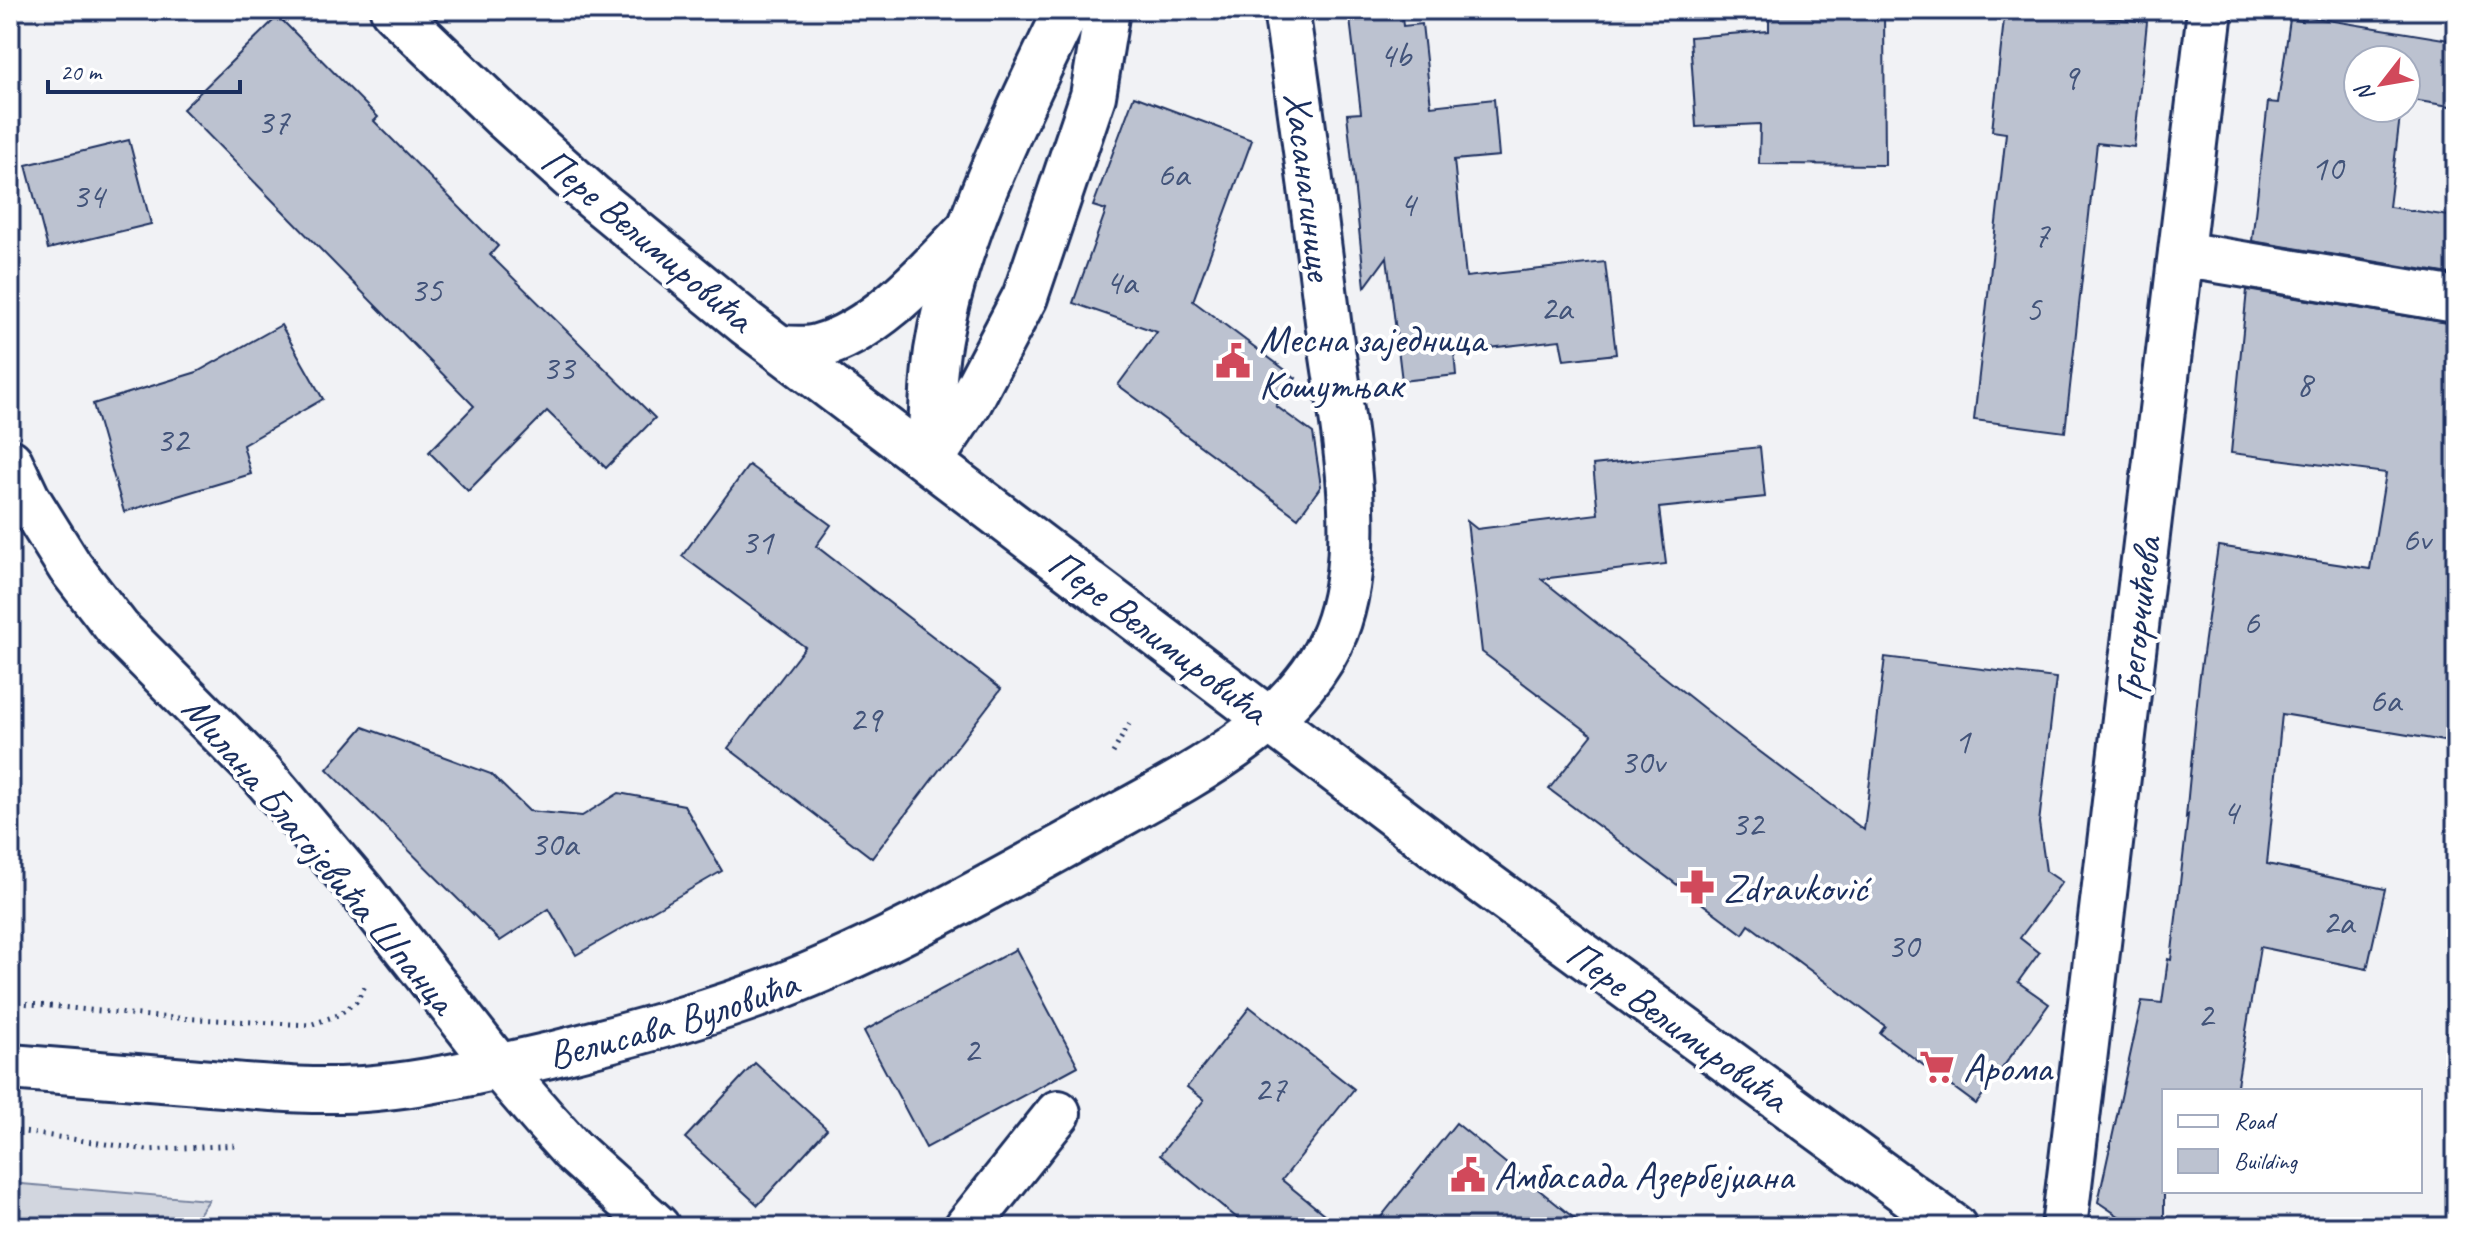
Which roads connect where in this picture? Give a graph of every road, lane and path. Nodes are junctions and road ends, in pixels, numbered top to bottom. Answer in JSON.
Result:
{"nodes":[{"id":1,"x":393,"y":10,"type":"edge"},
{"id":2,"x":1067,"y":10,"type":"edge"},
{"id":3,"x":1107,"y":10,"type":"edge"},
{"id":4,"x":1286,"y":10,"type":"edge"},
{"id":5,"x":2210,"y":10,"type":"edge"},
{"id":6,"x":970,"y":229,"type":"junction"},
{"id":7,"x":2181,"y":254,"type":"junction"},
{"id":8,"x":2456,"y":300,"type":"edge"},
{"id":9,"x":780,"y":348,"type":"junction"},
{"id":10,"x":931,"y":460,"type":"junction"},
{"id":11,"x":10,"y":462,"type":"edge"},
{"id":12,"x":1271,"y":721,"type":"junction"},
{"id":13,"x":1129,"y":724,"type":"dead end"},
{"id":14,"x":1107,"y":763,"type":"dead end"},
{"id":15,"x":388,"y":925,"type":"junction"},
{"id":16,"x":10,"y":1002,"type":"edge"},
{"id":17,"x":10,"y":1067,"type":"edge"},
{"id":18,"x":499,"y":1067,"type":"junction"},
{"id":19,"x":1058,"y":1113,"type":"dead end"},
{"id":20,"x":657,"y":1227,"type":"edge"},
{"id":21,"x":967,"y":1227,"type":"edge"},
{"id":22,"x":1954,"y":1227,"type":"edge"},
{"id":23,"x":2064,"y":1227,"type":"edge"}],
"edges":[{"from":1,"to":9,"type":"street","name":"Пере Велимировића"},
{"from":2,"to":6,"type":"street"},
{"from":3,"to":10,"type":"street"},
{"from":4,"to":12,"type":"street","name":"Хасанагинице"},
{"from":5,"to":7,"type":"street","name":"Грегорчићева"},
{"from":6,"to":9,"type":"street"},
{"from":6,"to":10,"type":"street"},
{"from":7,"to":8,"type":"street"},
{"from":7,"to":23,"type":"street","name":"Грегорчићева"},
{"from":9,"to":10,"type":"street","name":"Пере Велимировића"},
{"from":10,"to":12,"type":"street","name":"Пере Велимировића"},
{"from":11,"to":15,"type":"street","name":"Милана Благојевића Шпанца"},
{"from":12,"to":18,"type":"street","name":"Велисава Вуловића"},
{"from":12,"to":22,"type":"street","name":"Пере Велимировића"},
{"from":13,"to":14,"type":"path"},
{"from":15,"to":16,"type":"path"},
{"from":15,"to":18,"type":"street","name":"Милана Благојевића Шпанца"},
{"from":17,"to":18,"type":"street","name":"Велисава Вуловића"},
{"from":18,"to":20,"type":"street","name":"Милана Благојевића Шпанца"},
{"from":19,"to":21,"type":"street"}]}
